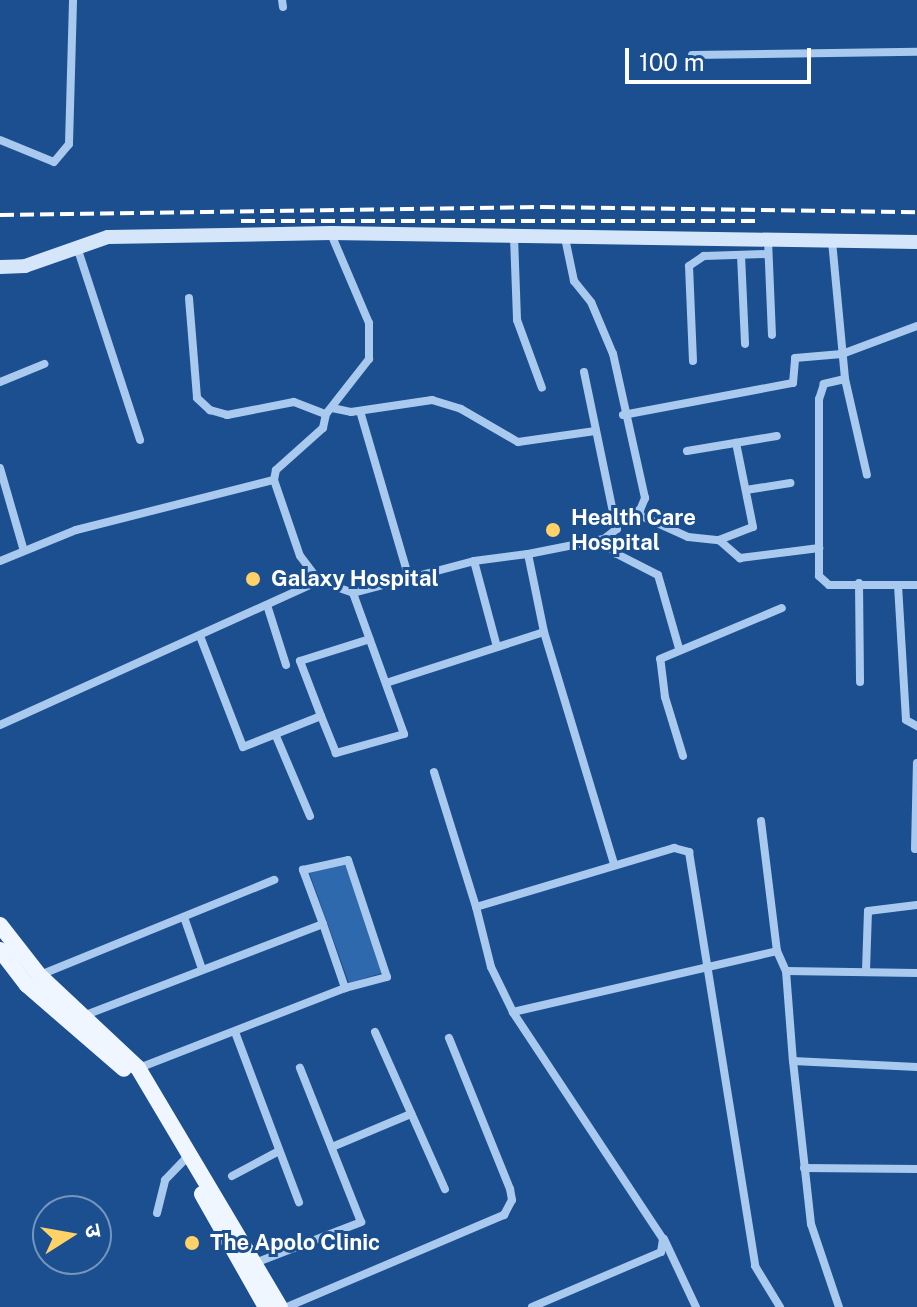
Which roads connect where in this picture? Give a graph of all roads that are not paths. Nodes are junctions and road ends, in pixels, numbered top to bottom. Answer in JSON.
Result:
{"nodes":[{"id":1,"x":73,"y":0,"type":"edge"},
{"id":2,"x":917,"y":52,"type":"edge"},
{"id":3,"x":692,"y":55,"type":"dead end"},
{"id":4,"x":0,"y":140,"type":"edge"},
{"id":5,"x":331,"y":233,"type":"junction"},
{"id":6,"x":514,"y":237,"type":"junction"},
{"id":7,"x":565,"y":238,"type":"junction"},
{"id":8,"x":832,"y":241,"type":"junction"},
{"id":9,"x":917,"y":242,"type":"edge"},
{"id":10,"x":76,"y":246,"type":"junction"},
{"id":11,"x":768,"y":247,"type":"junction"},
{"id":12,"x":741,"y":255,"type":"junction"},
{"id":13,"x":0,"y":267,"type":"edge"},
{"id":14,"x":189,"y":298,"type":"dead end"},
{"id":15,"x":917,"y":326,"type":"edge"},
{"id":16,"x":772,"y":335,"type":"dead end"},
{"id":17,"x":745,"y":344,"type":"dead end"},
{"id":18,"x":842,"y":354,"type":"junction"},
{"id":19,"x":693,"y":361,"type":"dead end"},
{"id":20,"x":44,"y":364,"type":"dead end"},
{"id":21,"x":584,"y":372,"type":"dead end"},
{"id":22,"x":845,"y":379,"type":"junction"},
{"id":23,"x":0,"y":382,"type":"edge"},
{"id":24,"x":542,"y":388,"type":"dead end"},
{"id":25,"x":329,"y":411,"type":"junction"},
{"id":26,"x":360,"y":411,"type":"junction"},
{"id":27,"x":623,"y":415,"type":"junction"},
{"id":28,"x":595,"y":431,"type":"junction"},
{"id":29,"x":777,"y":436,"type":"dead end"},
{"id":30,"x":140,"y":440,"type":"dead end"},
{"id":31,"x":736,"y":443,"type":"junction"},
{"id":32,"x":687,"y":451,"type":"dead end"},
{"id":33,"x":0,"y":468,"type":"edge"},
{"id":34,"x":867,"y":475,"type":"dead end"},
{"id":35,"x":274,"y":480,"type":"junction"},
{"id":36,"x":790,"y":483,"type":"dead end"},
{"id":37,"x":746,"y":490,"type":"junction"},
{"id":38,"x":635,"y":513,"type":"junction"},
{"id":39,"x":614,"y":517,"type":"junction"},
{"id":40,"x":604,"y":539,"type":"junction"},
{"id":41,"x":719,"y":540,"type":"junction"},
{"id":42,"x":819,"y":548,"type":"junction"},
{"id":43,"x":24,"y":551,"type":"junction"},
{"id":44,"x":528,"y":554,"type":"junction"},
{"id":45,"x":0,"y":561,"type":"edge"},
{"id":46,"x":474,"y":561,"type":"junction"},
{"id":47,"x":409,"y":579,"type":"junction"},
{"id":48,"x":319,"y":581,"type":"junction"},
{"id":49,"x":859,"y":583,"type":"junction"},
{"id":50,"x":898,"y":585,"type":"junction"},
{"id":51,"x":917,"y":585,"type":"edge"},
{"id":52,"x":353,"y":593,"type":"junction"},
{"id":53,"x":267,"y":605,"type":"junction"},
{"id":54,"x":782,"y":608,"type":"dead end"},
{"id":55,"x":544,"y":632,"type":"junction"},
{"id":56,"x":200,"y":636,"type":"junction"},
{"id":57,"x":370,"y":639,"type":"junction"},
{"id":58,"x":497,"y":647,"type":"junction"},
{"id":59,"x":679,"y":648,"type":"junction"},
{"id":60,"x":286,"y":665,"type":"dead end"},
{"id":61,"x":860,"y":682,"type":"dead end"},
{"id":62,"x":386,"y":683,"type":"junction"},
{"id":63,"x":321,"y":716,"type":"junction"},
{"id":64,"x":0,"y":725,"type":"edge"},
{"id":65,"x":917,"y":726,"type":"edge"},
{"id":66,"x":276,"y":736,"type":"junction"},
{"id":67,"x":683,"y":756,"type":"dead end"},
{"id":68,"x":917,"y":763,"type":"edge"},
{"id":69,"x":434,"y":772,"type":"dead end"},
{"id":70,"x":310,"y":816,"type":"dead end"},
{"id":71,"x":761,"y":821,"type":"dead end"},
{"id":72,"x":915,"y":849,"type":"dead end"},
{"id":73,"x":614,"y":864,"type":"junction"},
{"id":74,"x":274,"y":880,"type":"dead end"},
{"id":75,"x":917,"y":905,"type":"edge"},
{"id":76,"x":476,"y":907,"type":"junction"},
{"id":77,"x":184,"y":917,"type":"junction"},
{"id":78,"x":323,"y":924,"type":"junction"},
{"id":79,"x":0,"y":926,"type":"edge"},
{"id":80,"x":0,"y":950,"type":"edge"},
{"id":81,"x":777,"y":951,"type":"junction"},
{"id":82,"x":708,"y":965,"type":"junction"},
{"id":83,"x":202,"y":969,"type":"junction"},
{"id":84,"x":786,"y":971,"type":"junction"},
{"id":85,"x":866,"y":971,"type":"junction"},
{"id":86,"x":917,"y":973,"type":"edge"},
{"id":87,"x":39,"y":975,"type":"junction"},
{"id":88,"x":345,"y":988,"type":"junction"},
{"id":89,"x":513,"y":1012,"type":"junction"},
{"id":90,"x":83,"y":1016,"type":"junction"},
{"id":91,"x":235,"y":1032,"type":"junction"},
{"id":92,"x":375,"y":1032,"type":"dead end"},
{"id":93,"x":449,"y":1038,"type":"dead end"},
{"id":94,"x":793,"y":1061,"type":"junction"},
{"id":95,"x":917,"y":1067,"type":"edge"},
{"id":96,"x":138,"y":1068,"type":"junction"},
{"id":97,"x":300,"y":1068,"type":"dead end"},
{"id":98,"x":411,"y":1114,"type":"junction"},
{"id":99,"x":332,"y":1147,"type":"junction"},
{"id":100,"x":279,"y":1151,"type":"junction"},
{"id":101,"x":188,"y":1156,"type":"junction"},
{"id":102,"x":804,"y":1168,"type":"junction"},
{"id":103,"x":917,"y":1169,"type":"edge"},
{"id":104,"x":232,"y":1176,"type":"dead end"},
{"id":105,"x":445,"y":1189,"type":"dead end"},
{"id":106,"x":299,"y":1202,"type":"dead end"},
{"id":107,"x":157,"y":1213,"type":"dead end"},
{"id":108,"x":663,"y":1239,"type":"junction"},
{"id":109,"x":255,"y":1263,"type":"junction"},
{"id":110,"x":266,"y":1307,"type":"edge"},
{"id":111,"x":280,"y":1307,"type":"edge"},
{"id":112,"x":287,"y":1307,"type":"edge"},
{"id":113,"x":532,"y":1307,"type":"edge"},
{"id":114,"x":696,"y":1307,"type":"edge"},
{"id":115,"x":780,"y":1307,"type":"edge"},
{"id":116,"x":839,"y":1307,"type":"edge"}],
"edges":[{"from":1,"to":4,"type":"street"},
{"from":2,"to":3,"type":"street"},
{"from":5,"to":6,"type":"street"},
{"from":5,"to":10,"type":"street"},
{"from":5,"to":25,"type":"street"},
{"from":6,"to":7,"type":"street"},
{"from":6,"to":24,"type":"street"},
{"from":7,"to":11,"type":"street"},
{"from":7,"to":27,"type":"street"},
{"from":8,"to":9,"type":"street"},
{"from":8,"to":11,"type":"street"},
{"from":8,"to":18,"type":"street"},
{"from":10,"to":13,"type":"street"},
{"from":10,"to":30,"type":"street"},
{"from":11,"to":12,"type":"street"},
{"from":11,"to":16,"type":"street"},
{"from":12,"to":17,"type":"street"},
{"from":12,"to":19,"type":"street"},
{"from":14,"to":25,"type":"street"},
{"from":15,"to":18,"type":"street"},
{"from":18,"to":22,"type":"street"},
{"from":18,"to":27,"type":"street"},
{"from":20,"to":23,"type":"street"},
{"from":21,"to":28,"type":"street"},
{"from":22,"to":34,"type":"street"},
{"from":22,"to":42,"type":"street"},
{"from":25,"to":26,"type":"street"},
{"from":25,"to":35,"type":"street"},
{"from":26,"to":28,"type":"street"},
{"from":26,"to":47,"type":"street"},
{"from":27,"to":38,"type":"street"},
{"from":28,"to":39,"type":"street"},
{"from":29,"to":31,"type":"street"},
{"from":31,"to":32,"type":"street"},
{"from":31,"to":37,"type":"street"},
{"from":33,"to":43,"type":"street"},
{"from":35,"to":43,"type":"street"},
{"from":35,"to":48,"type":"street"},
{"from":36,"to":37,"type":"street"},
{"from":37,"to":41,"type":"street"},
{"from":38,"to":39,"type":"street"},
{"from":38,"to":41,"type":"street"},
{"from":39,"to":40,"type":"street"},
{"from":40,"to":44,"type":"street"},
{"from":40,"to":59,"type":"street"},
{"from":41,"to":42,"type":"street"},
{"from":42,"to":49,"type":"street"},
{"from":43,"to":45,"type":"street"},
{"from":44,"to":46,"type":"street"},
{"from":44,"to":55,"type":"street"},
{"from":46,"to":47,"type":"street"},
{"from":46,"to":58,"type":"street"},
{"from":47,"to":52,"type":"street"},
{"from":48,"to":52,"type":"street"},
{"from":48,"to":53,"type":"street"},
{"from":49,"to":50,"type":"street"},
{"from":49,"to":61,"type":"street"},
{"from":50,"to":51,"type":"street"},
{"from":50,"to":65,"type":"street"},
{"from":52,"to":57,"type":"street"},
{"from":53,"to":56,"type":"street"},
{"from":53,"to":60,"type":"street"},
{"from":54,"to":59,"type":"street"},
{"from":55,"to":58,"type":"street"},
{"from":55,"to":73,"type":"street"},
{"from":56,"to":64,"type":"street"},
{"from":56,"to":66,"type":"street"},
{"from":57,"to":62,"type":"street"},
{"from":57,"to":63,"type":"street"},
{"from":58,"to":62,"type":"street"},
{"from":59,"to":67,"type":"street"},
{"from":62,"to":63,"type":"street"},
{"from":63,"to":66,"type":"street"},
{"from":66,"to":70,"type":"street"},
{"from":68,"to":72,"type":"street"},
{"from":69,"to":76,"type":"street"},
{"from":71,"to":81,"type":"street"},
{"from":73,"to":76,"type":"street"},
{"from":73,"to":82,"type":"street"},
{"from":74,"to":77,"type":"street"},
{"from":75,"to":85,"type":"street"},
{"from":76,"to":89,"type":"street"},
{"from":77,"to":83,"type":"street"},
{"from":77,"to":87,"type":"street"},
{"from":78,"to":83,"type":"street"},
{"from":78,"to":88,"type":"street"},
{"from":78,"to":88,"type":"street"},
{"from":79,"to":87,"type":"main road"},
{"from":80,"to":101,"type":"main road"},
{"from":81,"to":82,"type":"street"},
{"from":81,"to":84,"type":"street"},
{"from":82,"to":89,"type":"street"},
{"from":82,"to":115,"type":"street"},
{"from":83,"to":90,"type":"street"},
{"from":84,"to":85,"type":"street"},
{"from":84,"to":94,"type":"street"},
{"from":85,"to":86,"type":"street"},
{"from":87,"to":90,"type":"main road"},
{"from":88,"to":91,"type":"street"},
{"from":89,"to":108,"type":"street"},
{"from":90,"to":96,"type":"main road"},
{"from":91,"to":96,"type":"street"},
{"from":91,"to":100,"type":"street"},
{"from":92,"to":98,"type":"street"},
{"from":93,"to":112,"type":"street"},
{"from":94,"to":95,"type":"street"},
{"from":94,"to":102,"type":"street"},
{"from":96,"to":101,"type":"main road"},
{"from":97,"to":99,"type":"street"},
{"from":98,"to":99,"type":"street"},
{"from":98,"to":105,"type":"street"},
{"from":99,"to":109,"type":"street"},
{"from":100,"to":104,"type":"street"},
{"from":100,"to":106,"type":"street"},
{"from":101,"to":107,"type":"street"},
{"from":101,"to":109,"type":"main road"},
{"from":101,"to":110,"type":"main road"},
{"from":102,"to":103,"type":"street"},
{"from":102,"to":116,"type":"street"},
{"from":108,"to":113,"type":"street"},
{"from":108,"to":114,"type":"street"},
{"from":109,"to":111,"type":"main road"}]}
